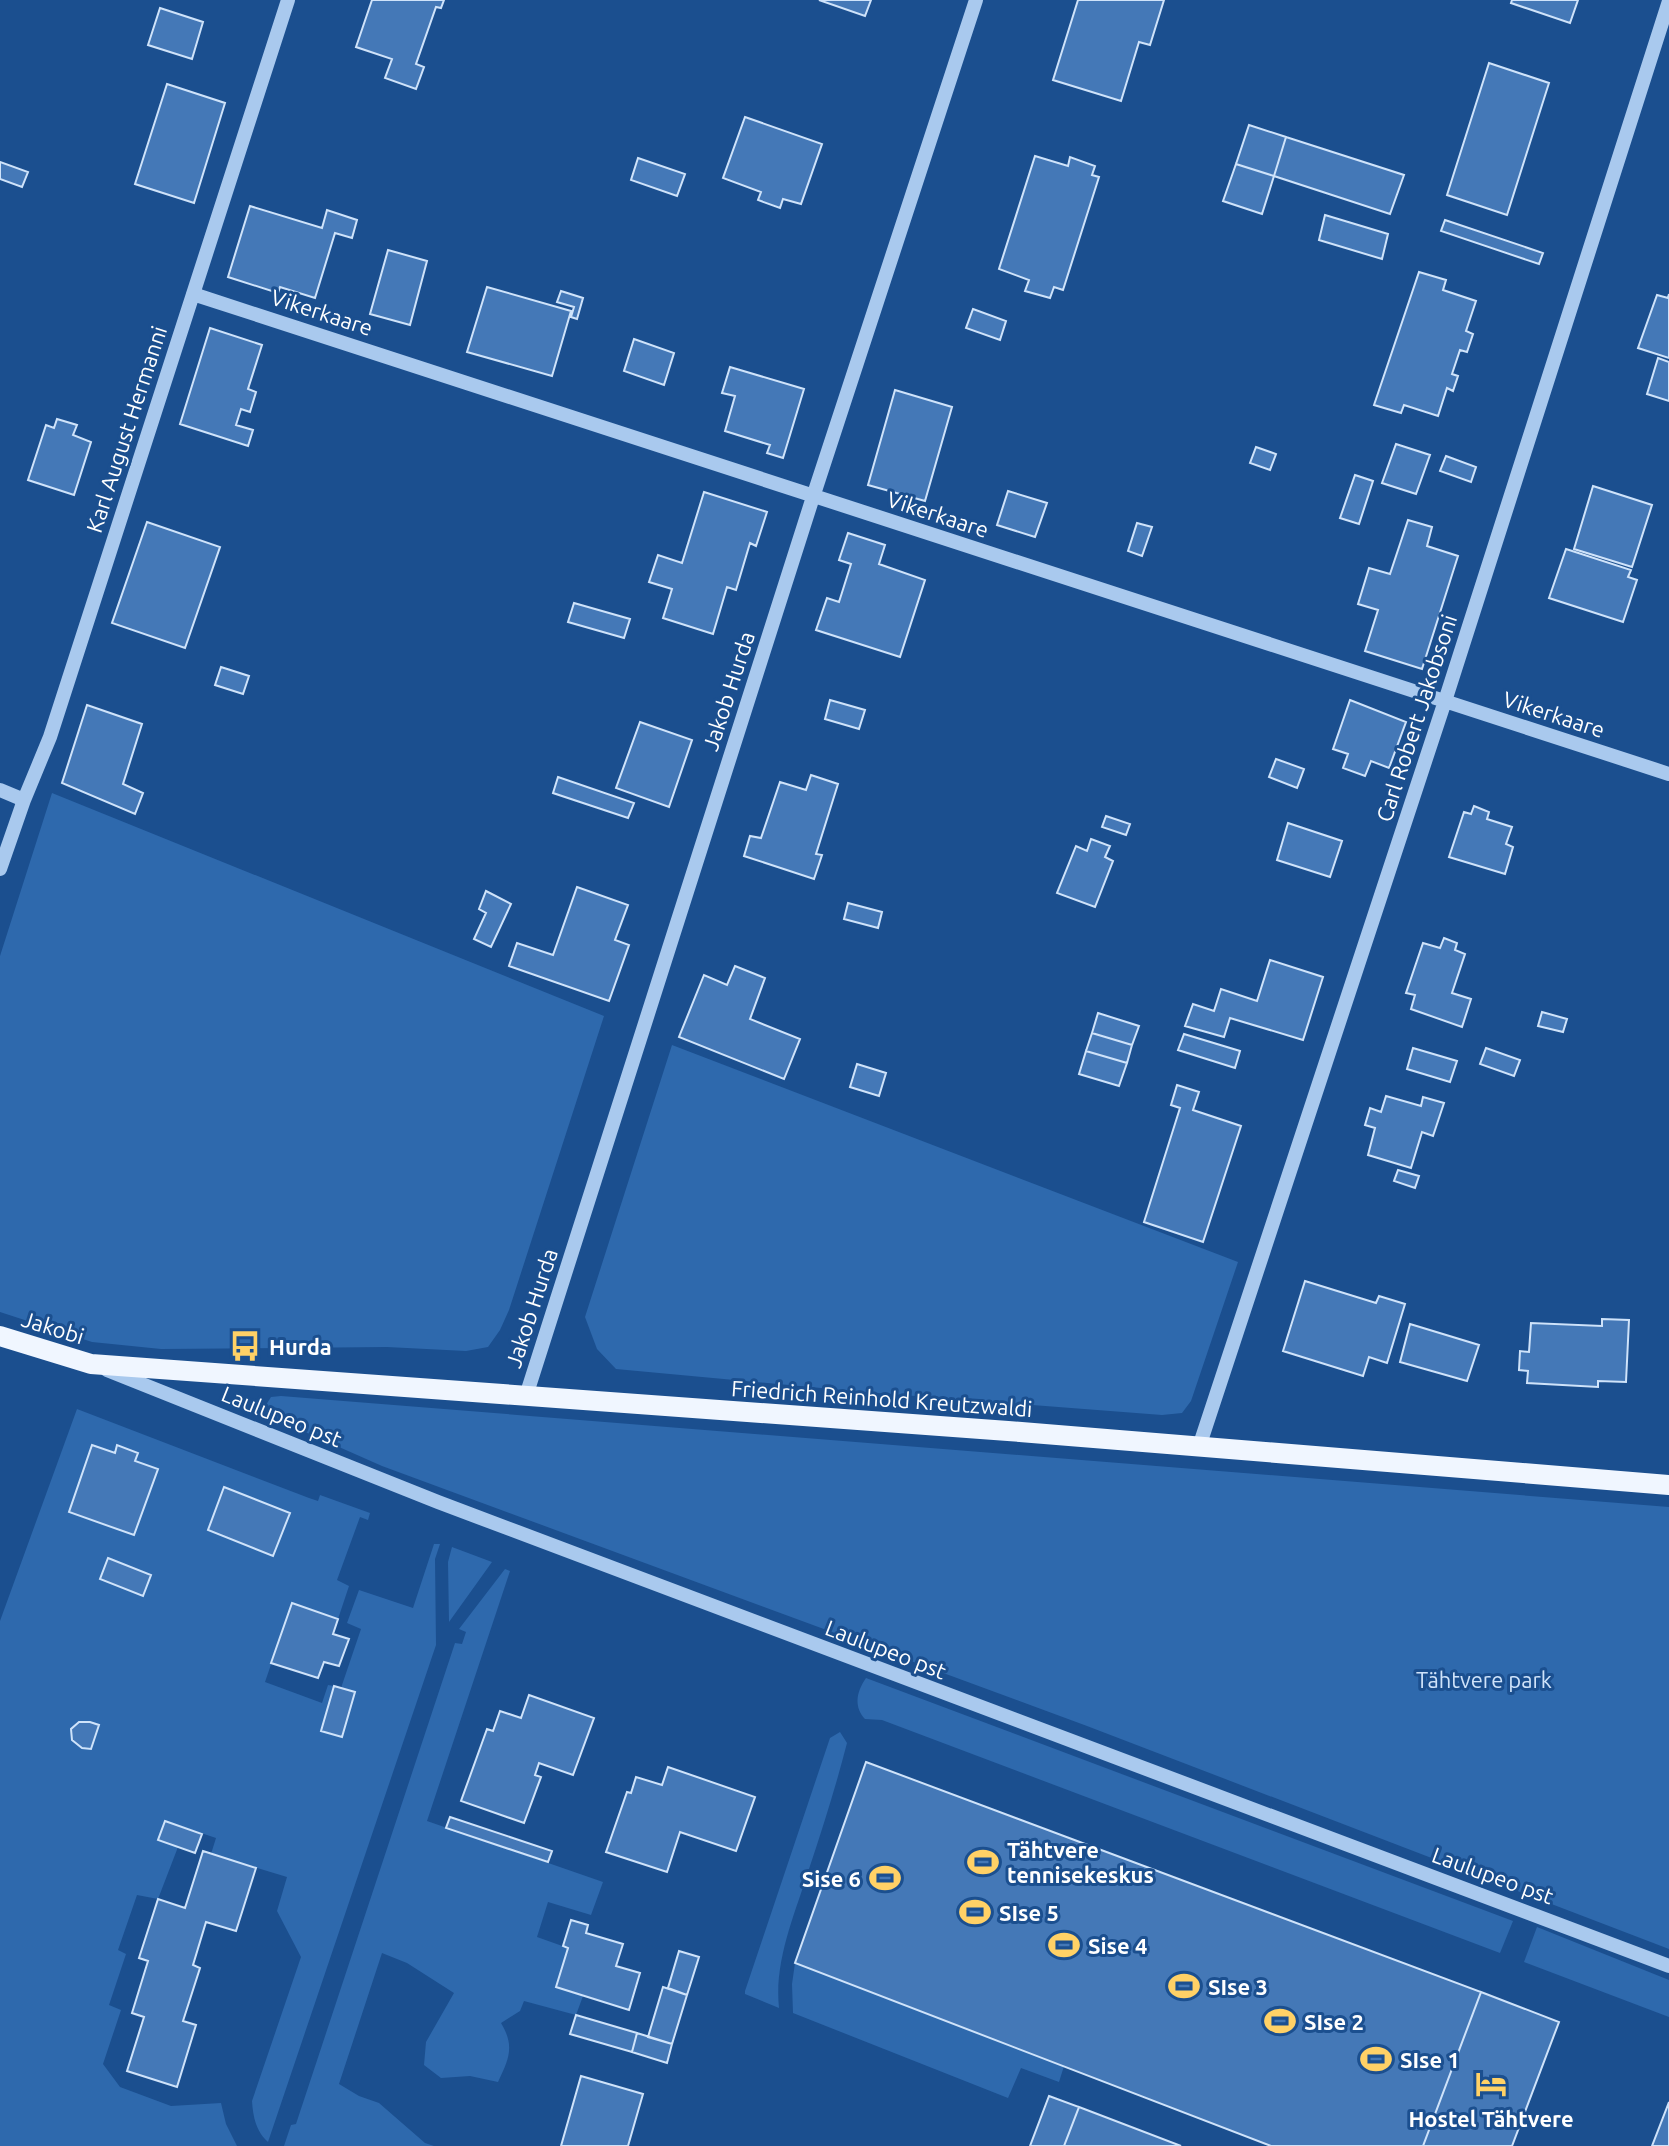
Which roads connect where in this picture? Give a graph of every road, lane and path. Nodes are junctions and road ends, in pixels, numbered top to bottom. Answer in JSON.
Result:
{"nodes":[{"id":1,"x":288,"y":0,"type":"edge"},
{"id":2,"x":976,"y":0,"type":"edge"},
{"id":3,"x":1669,"y":1,"type":"edge"},
{"id":4,"x":193,"y":294,"type":"junction"},
{"id":5,"x":813,"y":497,"type":"junction"},
{"id":6,"x":1445,"y":701,"type":"junction"},
{"id":7,"x":1669,"y":774,"type":"edge"},
{"id":8,"x":0,"y":790,"type":"edge"},
{"id":9,"x":24,"y":800,"type":"junction"},
{"id":10,"x":0,"y":869,"type":"edge"},
{"id":11,"x":0,"y":1336,"type":"edge"},
{"id":12,"x":91,"y":1364,"type":"junction"},
{"id":13,"x":526,"y":1396,"type":"junction"},
{"id":14,"x":1199,"y":1447,"type":"junction"},
{"id":15,"x":1669,"y":1485,"type":"edge"},
{"id":16,"x":1669,"y":1966,"type":"edge"}],
"edges":[{"from":1,"to":4,"type":"street","name":"Karl August Hermanni"},
{"from":2,"to":5,"type":"street","name":"Jakob Hurda"},
{"from":3,"to":6,"type":"street","name":"Carl Robert Jakobsoni"},
{"from":4,"to":5,"type":"street","name":"Vikerkaare"},
{"from":4,"to":9,"type":"street","name":"Karl August Hermanni"},
{"from":5,"to":6,"type":"street","name":"Vikerkaare"},
{"from":5,"to":13,"type":"street","name":"Jakob Hurda"},
{"from":6,"to":7,"type":"street","name":"Vikerkaare"},
{"from":6,"to":14,"type":"street","name":"Carl Robert Jakobsoni"},
{"from":8,"to":9,"type":"street"},
{"from":9,"to":10,"type":"street","name":"Karl August Hermanni"},
{"from":11,"to":12,"type":"main road","name":"Jakobi"},
{"from":12,"to":13,"type":"main road","name":"Friedrich Reinhold Kreutzwaldi"},
{"from":12,"to":16,"type":"street","name":"Laulupeo pst"},
{"from":13,"to":14,"type":"main road","name":"Friedrich Reinhold Kreutzwaldi"},
{"from":14,"to":15,"type":"main road","name":"Friedrich Reinhold Kreutzwaldi"}]}
